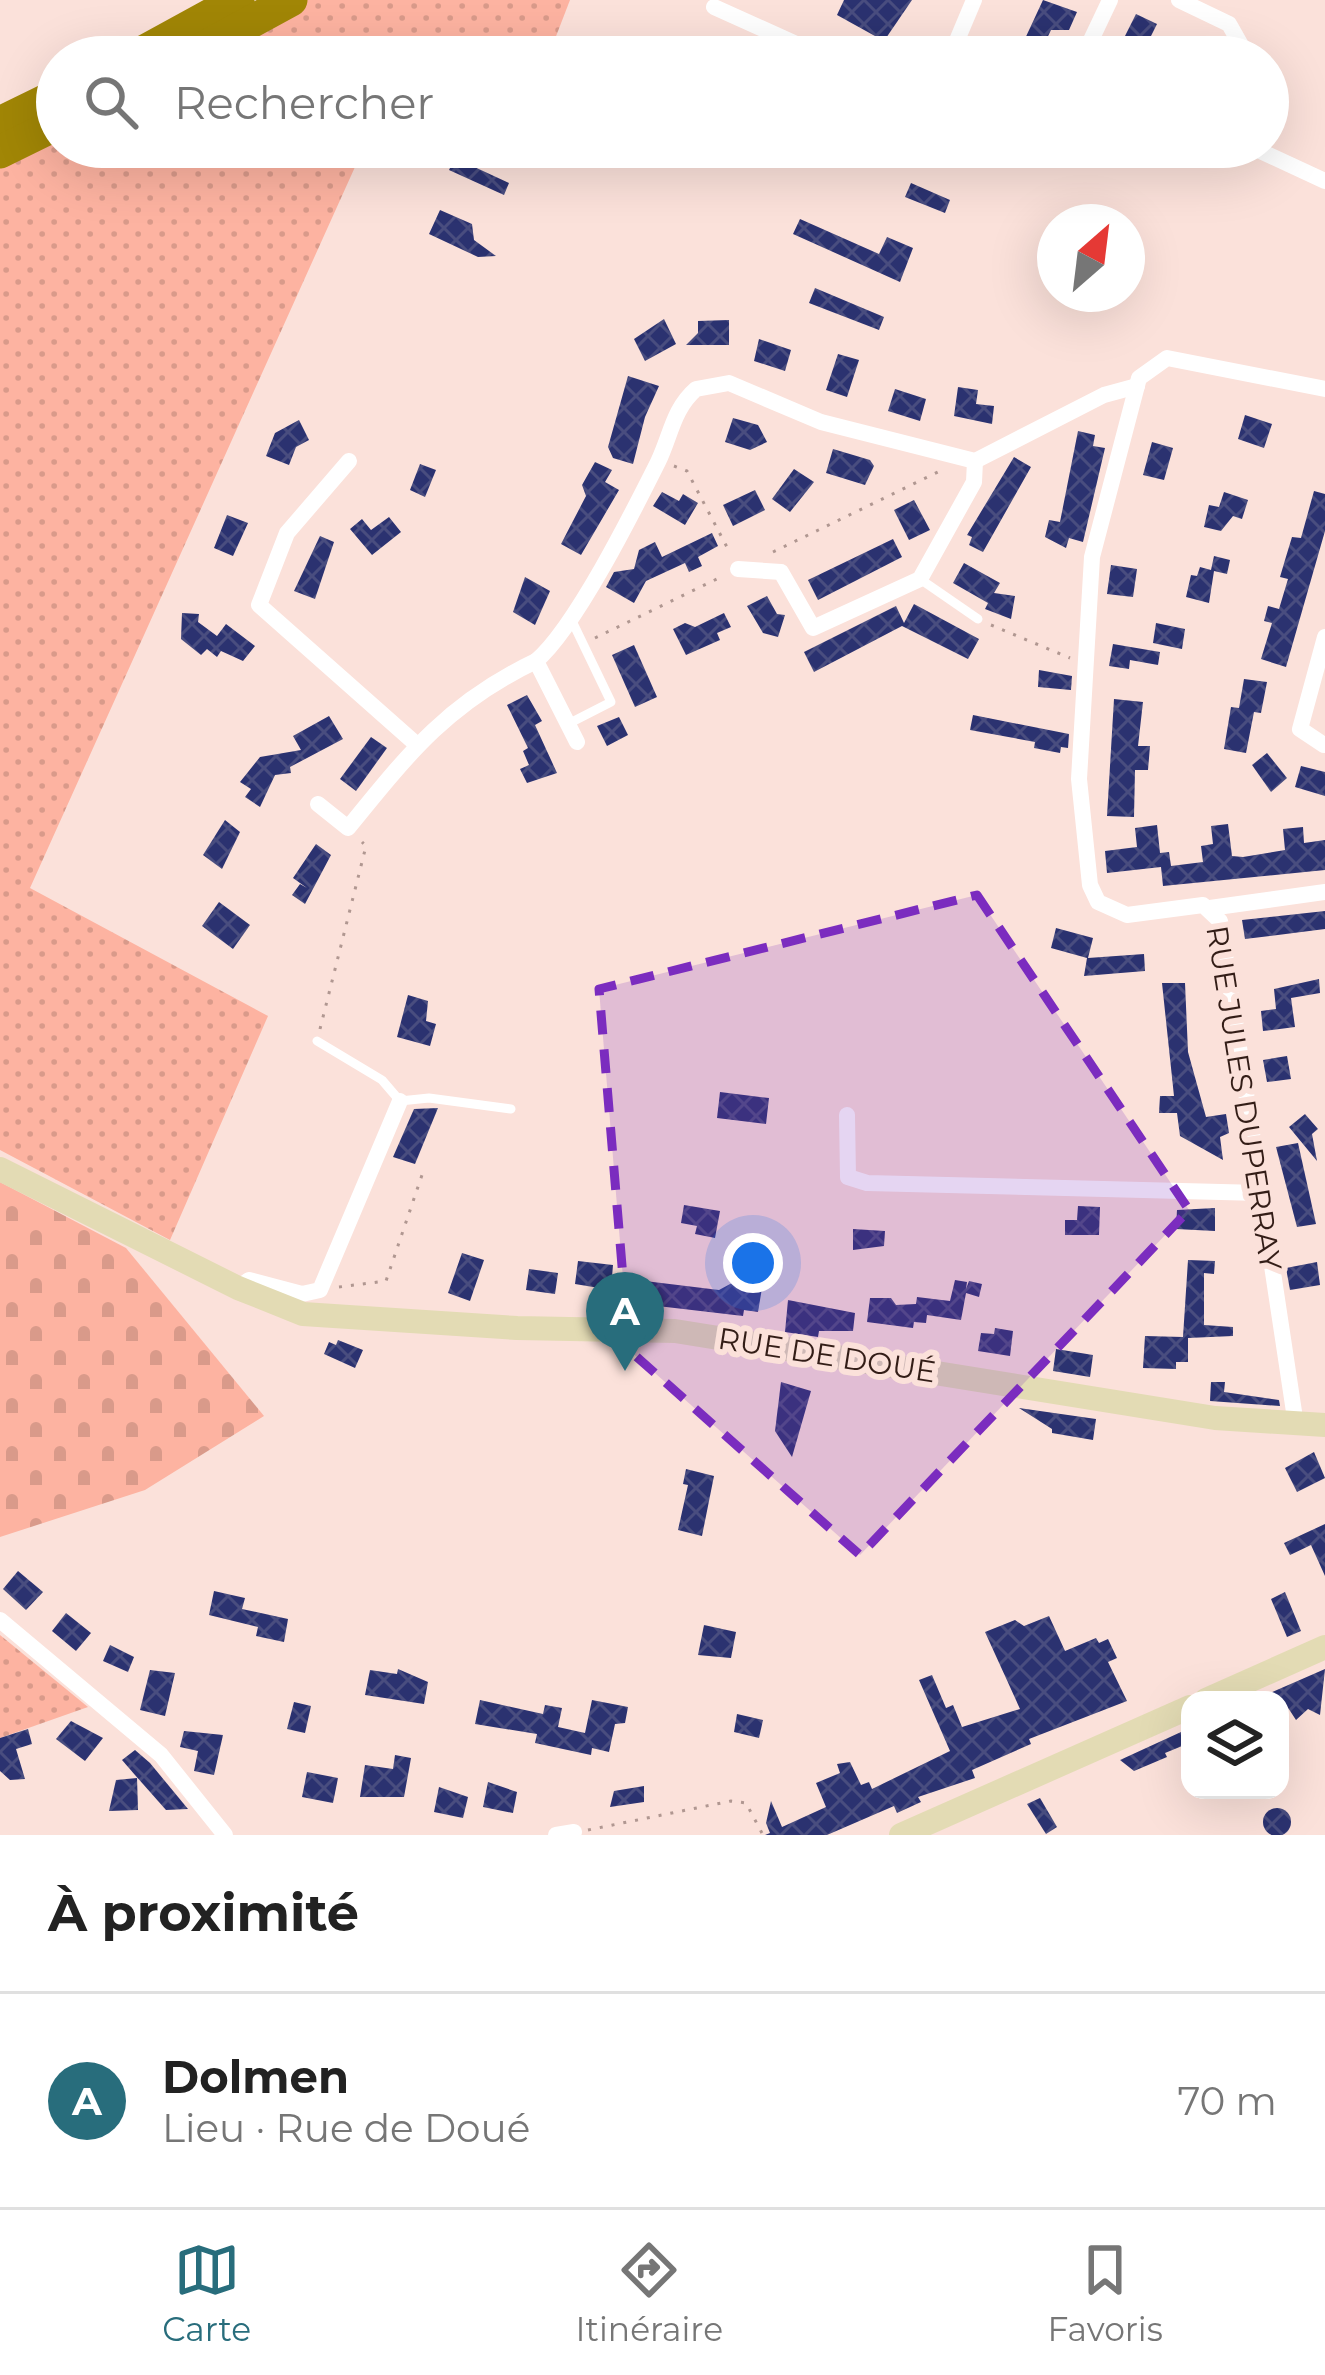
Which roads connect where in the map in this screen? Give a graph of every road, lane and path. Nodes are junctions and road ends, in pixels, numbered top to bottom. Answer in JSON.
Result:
{"nodes":[{"id":1,"x":238,"y":0,"type":"edge"},
{"id":2,"x":291,"y":0,"type":"edge"},
{"id":3,"x":974,"y":0,"type":"edge"},
{"id":4,"x":1110,"y":0,"type":"edge"},
{"id":5,"x":1179,"y":0,"type":"edge"},
{"id":6,"x":714,"y":7,"type":"dead end"},
{"id":7,"x":172,"y":36,"type":"edge"},
{"id":8,"x":226,"y":36,"type":"edge"},
{"id":9,"x":778,"y":36,"type":"edge"},
{"id":10,"x":959,"y":36,"type":"edge"},
{"id":11,"x":1093,"y":36,"type":"edge"},
{"id":12,"x":1236,"y":36,"type":"edge"},
{"id":13,"x":36,"y":105,"type":"edge"},
{"id":14,"x":0,"y":123,"type":"edge"},
{"id":15,"x":36,"y":134,"type":"edge"},
{"id":16,"x":0,"y":152,"type":"edge"},
{"id":17,"x":1289,"y":164,"type":"edge"},
{"id":18,"x":1325,"y":181,"type":"edge"},
{"id":19,"x":1136,"y":386,"type":"junction"},
{"id":20,"x":1325,"y":389,"type":"edge"},
{"id":21,"x":349,"y":460,"type":"dead end"},
{"id":22,"x":659,"y":460,"type":"junction"},
{"id":23,"x":975,"y":461,"type":"junction"},
{"id":24,"x":738,"y":569,"type":"junction"},
{"id":25,"x":920,"y":579,"type":"junction"},
{"id":26,"x":570,"y":616,"type":"junction"},
{"id":27,"x":978,"y":619,"type":"joint"},
{"id":28,"x":1325,"y":637,"type":"edge"},
{"id":29,"x":582,"y":644,"type":"junction"},
{"id":30,"x":536,"y":661,"type":"junction"},
{"id":31,"x":1089,"y":662,"type":"junction"},
{"id":32,"x":568,"y":724,"type":"junction"},
{"id":33,"x":577,"y":742,"type":"dead end"},
{"id":34,"x":416,"y":744,"type":"junction"},
{"id":35,"x":1324,"y":745,"type":"edge"},
{"id":36,"x":318,"y":804,"type":"dead end"},
{"id":37,"x":348,"y":828,"type":"junction"},
{"id":38,"x":1325,"y":892,"type":"edge"},
{"id":39,"x":1210,"y":908,"type":"junction"},
{"id":40,"x":317,"y":1041,"type":"joint"},
{"id":41,"x":400,"y":1101,"type":"junction"},
{"id":42,"x":511,"y":1109,"type":"dead end"},
{"id":43,"x":848,"y":1115,"type":"dead end"},
{"id":44,"x":0,"y":1169,"type":"edge"},
{"id":45,"x":422,"y":1174,"type":"dead end"},
{"id":46,"x":1260,"y":1192,"type":"junction"},
{"id":47,"x":238,"y":1288,"type":"junction"},
{"id":48,"x":320,"y":1290,"type":"junction"},
{"id":49,"x":1296,"y":1425,"type":"junction"},
{"id":50,"x":1325,"y":1425,"type":"edge"},
{"id":51,"x":0,"y":1620,"type":"edge"},
{"id":52,"x":1325,"y":1648,"type":"edge"},
{"id":53,"x":1227,"y":1691,"type":"edge"},
{"id":54,"x":1181,"y":1711,"type":"edge"},
{"id":55,"x":565,"y":1834,"type":"edge"},
{"id":56,"x":226,"y":1835,"type":"edge"},
{"id":57,"x":763,"y":1835,"type":"edge"},
{"id":58,"x":901,"y":1835,"type":"edge"}],
"edges":[{"from":1,"to":7,"type":"highway"},
{"from":2,"to":8,"type":"highway"},
{"from":3,"to":10,"type":"street"},
{"from":4,"to":11,"type":"street"},
{"from":5,"to":12,"type":"street"},
{"from":6,"to":9,"type":"street"},
{"from":13,"to":14,"type":"highway"},
{"from":15,"to":16,"type":"highway"},
{"from":17,"to":18,"type":"street"},
{"from":19,"to":20,"type":"street"},
{"from":19,"to":23,"type":"street"},
{"from":19,"to":31,"type":"street","name":"RUE JULES DUPERRAY"},
{"from":21,"to":34,"type":"street"},
{"from":22,"to":23,"type":"street"},
{"from":22,"to":24,"type":"path"},
{"from":22,"to":26,"type":"street"},
{"from":23,"to":24,"type":"path"},
{"from":23,"to":25,"type":"street"},
{"from":24,"to":25,"type":"street"},
{"from":24,"to":29,"type":"path"},
{"from":25,"to":27,"type":"lane"},
{"from":26,"to":29,"type":"lane"},
{"from":26,"to":30,"type":"street"},
{"from":27,"to":31,"type":"path"},
{"from":28,"to":35,"type":"street"},
{"from":29,"to":32,"type":"lane"},
{"from":30,"to":32,"type":"street"},
{"from":30,"to":34,"type":"street"},
{"from":31,"to":39,"type":"street","name":"RUE JULES DUPERRAY"},
{"from":32,"to":33,"type":"street"},
{"from":34,"to":37,"type":"street"},
{"from":36,"to":37,"type":"street"},
{"from":37,"to":40,"type":"path"},
{"from":38,"to":39,"type":"street"},
{"from":39,"to":46,"type":"street","name":"RUE JULES DUPERRAY"},
{"from":40,"to":41,"type":"lane"},
{"from":41,"to":42,"type":"lane"},
{"from":41,"to":48,"type":"street"},
{"from":43,"to":46,"type":"street"},
{"from":44,"to":47,"type":"street","name":"RUE DE DOUÉ"},
{"from":45,"to":48,"type":"path"},
{"from":46,"to":49,"type":"street","name":"RUE JULES DUPERRAY"},
{"from":47,"to":48,"type":"street"},
{"from":47,"to":49,"type":"street","name":"RUE DE DOUÉ"},
{"from":49,"to":50,"type":"street","name":"RUE DE DOUÉ"},
{"from":51,"to":56,"type":"street"},
{"from":52,"to":53,"type":"street"},
{"from":54,"to":58,"type":"street"},
{"from":55,"to":57,"type":"path"}]}
